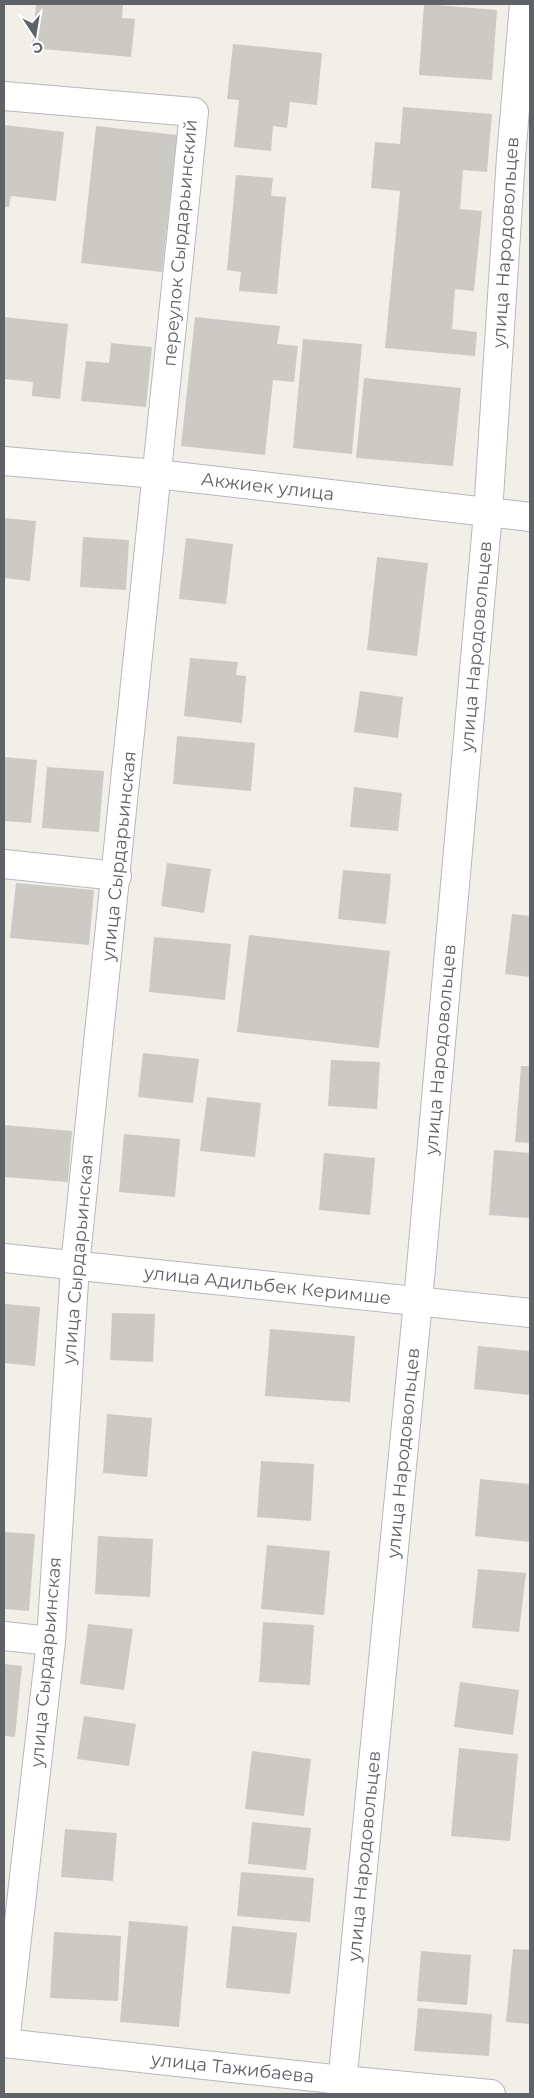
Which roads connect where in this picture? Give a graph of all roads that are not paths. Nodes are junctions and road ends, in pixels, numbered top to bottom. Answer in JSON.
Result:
{"nodes":[{"id":1,"x":524,"y":4,"type":"edge"},
{"id":2,"x":4,"y":96,"type":"edge"},
{"id":3,"x":520,"y":158,"type":"edge"},
{"id":4,"x":4,"y":461,"type":"edge"},
{"id":5,"x":157,"y":474,"type":"junction"},
{"id":6,"x":488,"y":513,"type":"junction"},
{"id":7,"x":530,"y":518,"type":"edge"},
{"id":8,"x":4,"y":864,"type":"edge"},
{"id":9,"x":117,"y":876,"type":"junction"},
{"id":10,"x":4,"y":1258,"type":"edge"},
{"id":11,"x":76,"y":1266,"type":"junction"},
{"id":12,"x":418,"y":1301,"type":"junction"},
{"id":13,"x":530,"y":1313,"type":"edge"},
{"id":14,"x":4,"y":1636,"type":"edge"},
{"id":15,"x":51,"y":1641,"type":"junction"},
{"id":16,"x":4,"y":2043,"type":"edge"},
{"id":17,"x":341,"y":2087,"type":"edge"},
{"id":18,"x":491,"y":2094,"type":"edge"}],
"edges":[{"from":1,"to":3,"type":"street","name":"улица Народовольцев"},
{"from":2,"to":5,"type":"street","name":"переулок Сырдарьинский"},
{"from":3,"to":6,"type":"street","name":"улица Народовольцев"},
{"from":4,"to":5,"type":"street","name":"Акжиек улица"},
{"from":5,"to":6,"type":"street","name":"Акжиек улица"},
{"from":5,"to":9,"type":"street","name":"улица Сырдарьинская"},
{"from":6,"to":7,"type":"street","name":"Акжиек улица"},
{"from":6,"to":12,"type":"street","name":"улица Народовольцев"},
{"from":8,"to":9,"type":"street"},
{"from":9,"to":11,"type":"street","name":"улица Сырдарьинская"},
{"from":10,"to":11,"type":"street","name":"улица Адильбек Керимше"},
{"from":11,"to":12,"type":"street","name":"улица Адильбек Керимше"},
{"from":11,"to":15,"type":"street","name":"улица Сырдарьинская"},
{"from":12,"to":13,"type":"street","name":"улица Адильбек Керимше"},
{"from":12,"to":17,"type":"street","name":"улица Народовольцев"},
{"from":14,"to":15,"type":"street"},
{"from":15,"to":16,"type":"street","name":"улица Сырдарьинская"},
{"from":16,"to":17,"type":"street","name":"улица Тажибаева"},
{"from":17,"to":18,"type":"street","name":"улица Тажибаева"}]}
